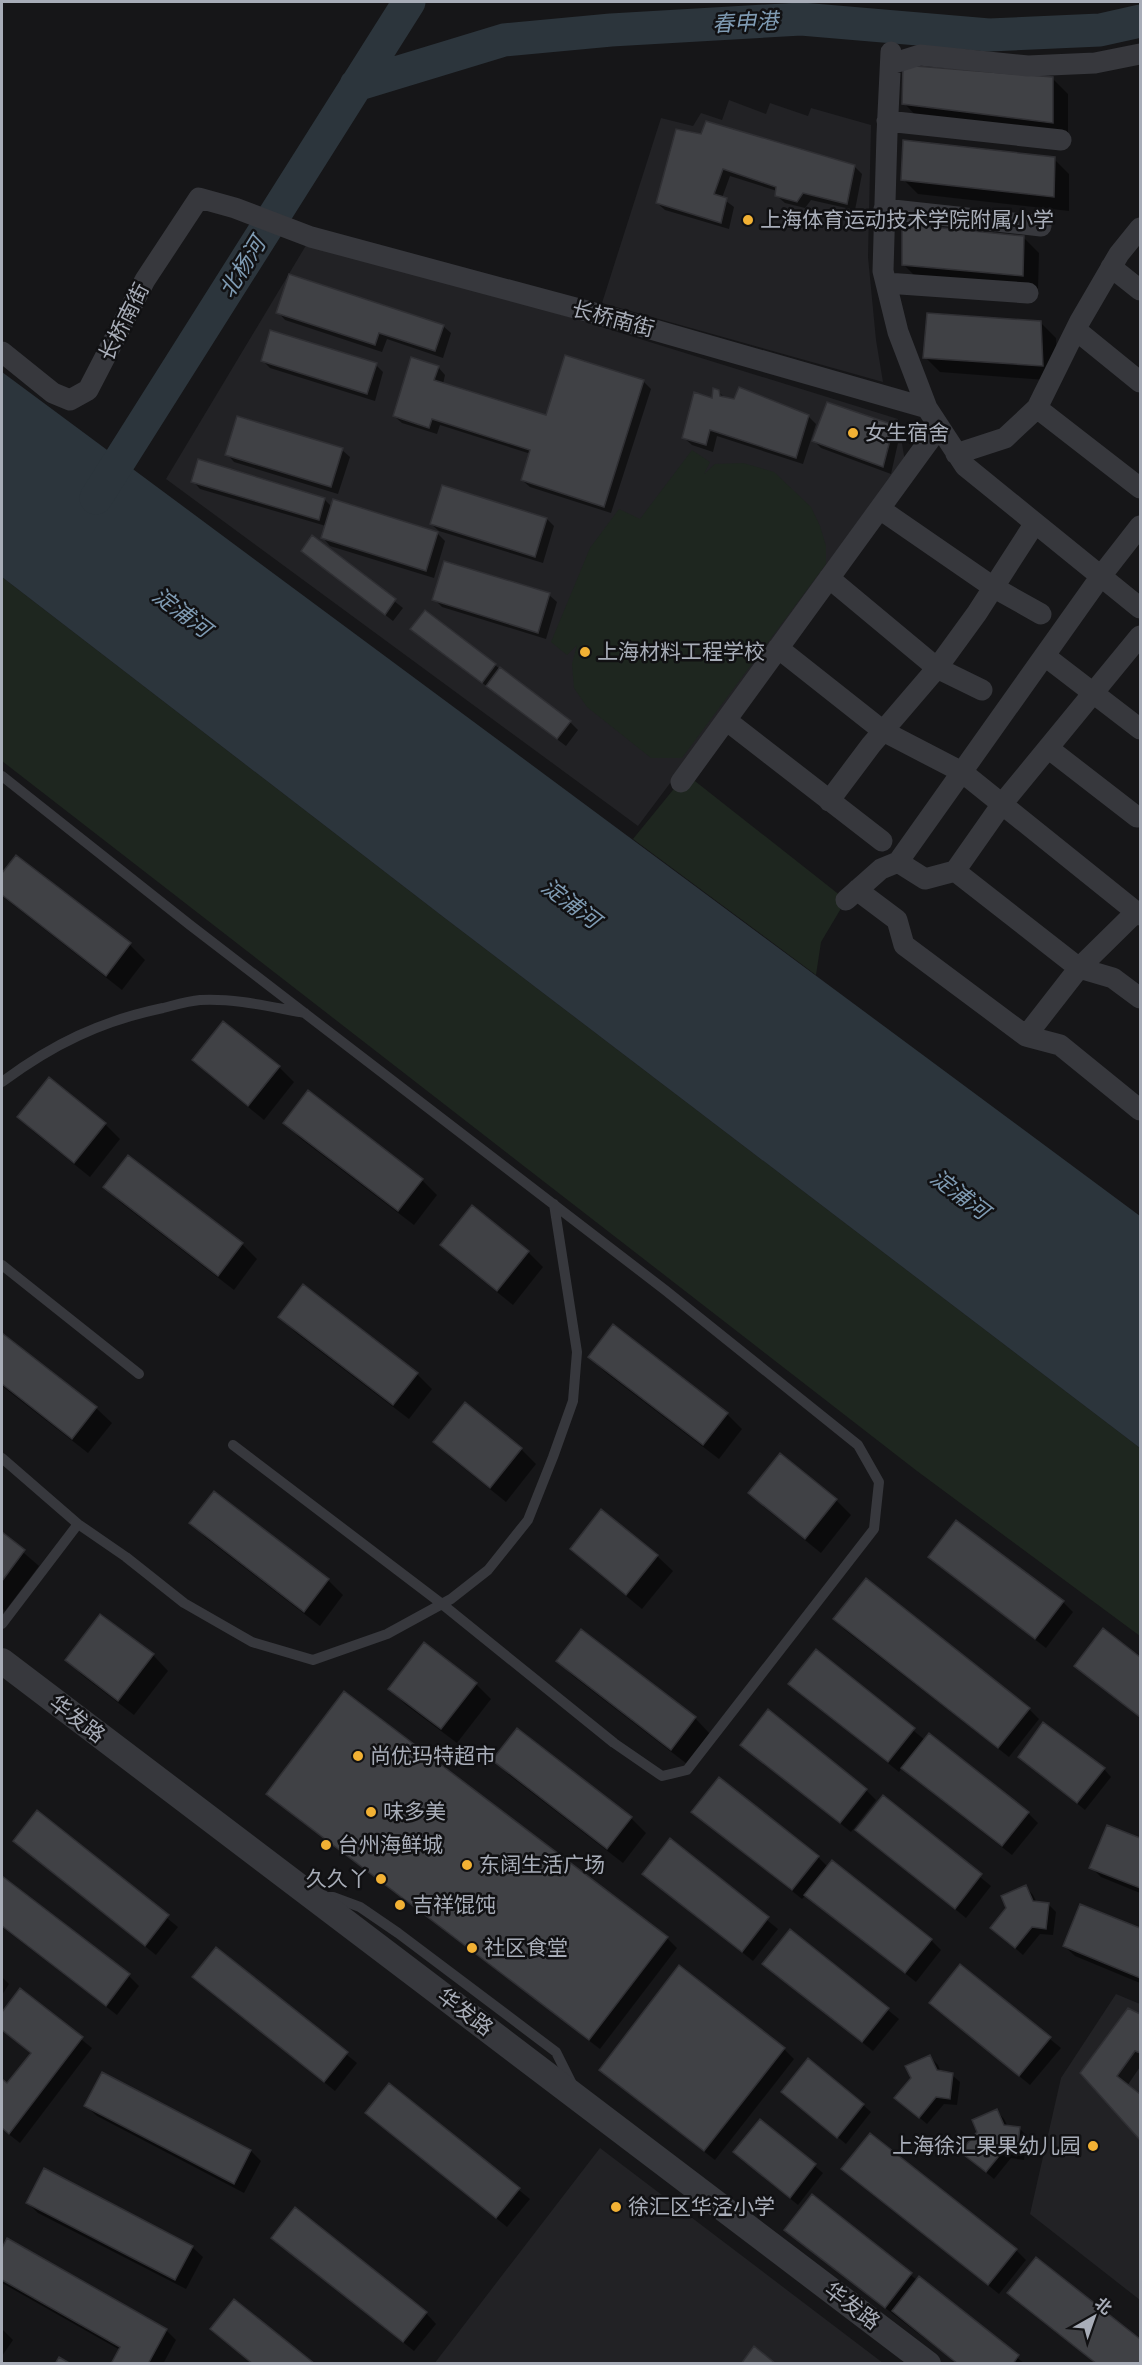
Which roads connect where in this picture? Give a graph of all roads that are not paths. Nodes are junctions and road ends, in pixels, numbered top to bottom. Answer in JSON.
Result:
{"nodes":[{"id":1,"x":1140,"y":54,"type":"edge"},
{"id":2,"x":887,"y":121,"type":"junction"},
{"id":3,"x":1061,"y":140,"type":"dead end"},
{"id":4,"x":884,"y":209,"type":"junction"},
{"id":5,"x":1041,"y":226,"type":"dead end"},
{"id":6,"x":1140,"y":228,"type":"edge"},
{"id":7,"x":1111,"y":267,"type":"junction"},
{"id":8,"x":886,"y":283,"type":"junction"},
{"id":9,"x":1140,"y":290,"type":"edge"},
{"id":10,"x":1028,"y":293,"type":"dead end"},
{"id":11,"x":1076,"y":330,"type":"junction"},
{"id":12,"x":2,"y":352,"type":"edge"},
{"id":13,"x":1140,"y":382,"type":"edge"},
{"id":14,"x":927,"y":408,"type":"junction"},
{"id":15,"x":1037,"y":408,"type":"junction"},
{"id":16,"x":939,"y":427,"type":"junction"},
{"id":17,"x":956,"y":454,"type":"junction"},
{"id":18,"x":1140,"y":488,"type":"edge"},
{"id":19,"x":880,"y":509,"type":"junction"},
{"id":20,"x":1035,"y":523,"type":"junction"},
{"id":21,"x":1140,"y":526,"type":"edge"},
{"id":22,"x":1101,"y":576,"type":"junction"},
{"id":23,"x":829,"y":578,"type":"junction"},
{"id":24,"x":993,"y":587,"type":"junction"},
{"id":25,"x":1140,"y":608,"type":"edge"},
{"id":26,"x":1041,"y":614,"type":"dead end"},
{"id":27,"x":1140,"y":636,"type":"edge"},
{"id":28,"x":778,"y":648,"type":"junction"},
{"id":29,"x":1045,"y":656,"type":"junction"},
{"id":30,"x":937,"y":668,"type":"junction"},
{"id":31,"x":982,"y":690,"type":"dead end"},
{"id":32,"x":1093,"y":693,"type":"junction"},
{"id":33,"x":726,"y":720,"type":"junction"},
{"id":34,"x":1140,"y":729,"type":"edge"},
{"id":35,"x":883,"y":731,"type":"junction"},
{"id":36,"x":1048,"y":748,"type":"junction"},
{"id":37,"x":962,"y":772,"type":"junction"},
{"id":38,"x":2,"y":776,"type":"edge"},
{"id":39,"x":681,"y":782,"type":"dead end"},
{"id":40,"x":829,"y":801,"type":"junction"},
{"id":41,"x":1002,"y":804,"type":"junction"},
{"id":42,"x":1137,"y":817,"type":"dead end"},
{"id":43,"x":882,"y":841,"type":"dead end"},
{"id":44,"x":898,"y":862,"type":"junction"},
{"id":45,"x":955,"y":871,"type":"junction"},
{"id":46,"x":1138,"y":914,"type":"edge"},
{"id":47,"x":1079,"y":968,"type":"junction"},
{"id":48,"x":1140,"y":998,"type":"edge"},
{"id":49,"x":307,"y":1014,"type":"junction"},
{"id":50,"x":1026,"y":1036,"type":"junction"},
{"id":51,"x":2,"y":1082,"type":"edge"},
{"id":52,"x":1140,"y":1110,"type":"edge"},
{"id":53,"x":554,"y":1204,"type":"junction"},
{"id":54,"x":2,"y":1265,"type":"edge"},
{"id":55,"x":139,"y":1374,"type":"dead end"},
{"id":56,"x":233,"y":1445,"type":"dead end"},
{"id":57,"x":2,"y":1458,"type":"edge"},
{"id":58,"x":78,"y":1524,"type":"junction"},
{"id":59,"x":442,"y":1604,"type":"junction"},
{"id":60,"x":2,"y":1624,"type":"edge"},
{"id":61,"x":2,"y":1661,"type":"edge"},
{"id":62,"x":928,"y":2364,"type":"edge"}],
"edges":[{"from":1,"to":2,"type":"street"},
{"from":2,"to":3,"type":"street"},
{"from":2,"to":4,"type":"street"},
{"from":4,"to":5,"type":"street"},
{"from":4,"to":8,"type":"street"},
{"from":6,"to":7,"type":"street"},
{"from":7,"to":9,"type":"street"},
{"from":7,"to":11,"type":"street"},
{"from":8,"to":10,"type":"street"},
{"from":8,"to":14,"type":"street"},
{"from":11,"to":13,"type":"street"},
{"from":11,"to":15,"type":"street"},
{"from":12,"to":14,"type":"street","name":"长桥南街"},
{"from":14,"to":16,"type":"street"},
{"from":15,"to":17,"type":"street"},
{"from":15,"to":18,"type":"street"},
{"from":16,"to":17,"type":"street"},
{"from":16,"to":19,"type":"street"},
{"from":17,"to":20,"type":"street"},
{"from":19,"to":23,"type":"street"},
{"from":19,"to":24,"type":"street"},
{"from":20,"to":22,"type":"street"},
{"from":20,"to":24,"type":"street"},
{"from":21,"to":22,"type":"street"},
{"from":22,"to":25,"type":"street"},
{"from":22,"to":29,"type":"street"},
{"from":23,"to":28,"type":"street"},
{"from":23,"to":30,"type":"street"},
{"from":24,"to":26,"type":"street"},
{"from":24,"to":30,"type":"street"},
{"from":27,"to":32,"type":"street"},
{"from":28,"to":33,"type":"street"},
{"from":28,"to":35,"type":"street"},
{"from":29,"to":32,"type":"street"},
{"from":29,"to":37,"type":"street"},
{"from":30,"to":31,"type":"street"},
{"from":30,"to":35,"type":"street"},
{"from":32,"to":34,"type":"street"},
{"from":32,"to":36,"type":"street"},
{"from":33,"to":39,"type":"street"},
{"from":33,"to":40,"type":"street"},
{"from":35,"to":37,"type":"street"},
{"from":35,"to":40,"type":"street"},
{"from":36,"to":41,"type":"street"},
{"from":36,"to":42,"type":"street"},
{"from":37,"to":41,"type":"street"},
{"from":37,"to":44,"type":"street"},
{"from":38,"to":49,"type":"lane"},
{"from":40,"to":43,"type":"street"},
{"from":41,"to":45,"type":"street"},
{"from":41,"to":46,"type":"street"},
{"from":44,"to":45,"type":"street"},
{"from":44,"to":50,"type":"street"},
{"from":45,"to":47,"type":"street"},
{"from":46,"to":47,"type":"street"},
{"from":47,"to":48,"type":"street"},
{"from":47,"to":50,"type":"street"},
{"from":49,"to":51,"type":"lane"},
{"from":49,"to":53,"type":"lane"},
{"from":50,"to":52,"type":"street"},
{"from":53,"to":59,"type":"lane"},
{"from":53,"to":59,"type":"lane"},
{"from":54,"to":55,"type":"lane"},
{"from":56,"to":59,"type":"lane"},
{"from":57,"to":58,"type":"lane"},
{"from":58,"to":59,"type":"lane"},
{"from":58,"to":60,"type":"lane"},
{"from":61,"to":62,"type":"street","name":"华发路"}]}
